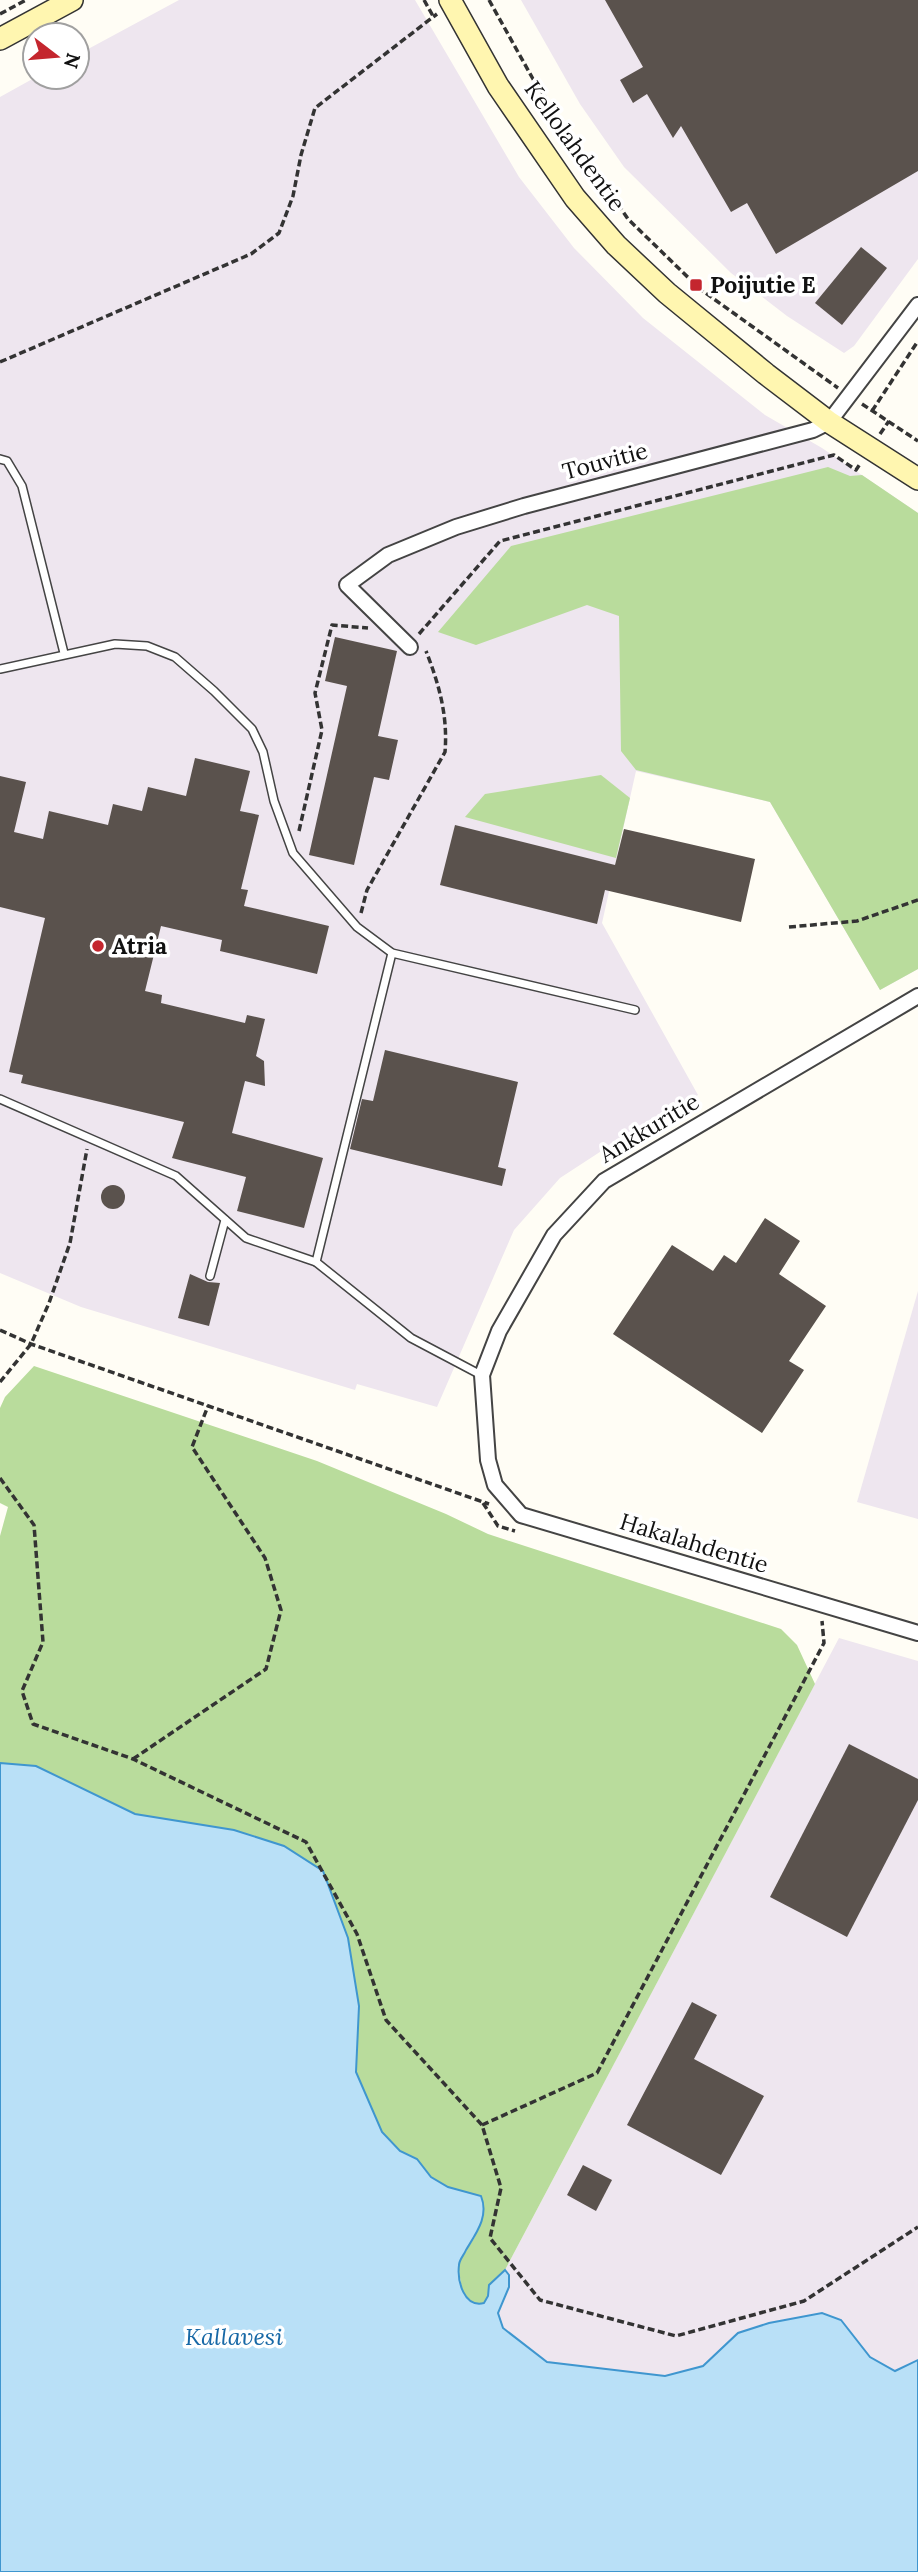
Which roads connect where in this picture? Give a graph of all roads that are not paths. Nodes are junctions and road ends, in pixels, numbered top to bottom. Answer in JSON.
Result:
{"nodes":[{"id":1,"x":72,"y":0,"type":"edge"},
{"id":2,"x":450,"y":0,"type":"edge"},
{"id":3,"x":0,"y":38,"type":"edge"},
{"id":4,"x":918,"y":305,"type":"edge"},
{"id":5,"x":830,"y":422,"type":"junction"},
{"id":6,"x":0,"y":459,"type":"edge"},
{"id":7,"x":918,"y":479,"type":"edge"},
{"id":8,"x":410,"y":647,"type":"dead end"},
{"id":9,"x":64,"y":653,"type":"junction"},
{"id":10,"x":0,"y":669,"type":"edge"},
{"id":11,"x":392,"y":953,"type":"junction"},
{"id":12,"x":918,"y":996,"type":"edge"},
{"id":13,"x":635,"y":1010,"type":"dead end"},
{"id":14,"x":0,"y":1100,"type":"edge"},
{"id":15,"x":225,"y":1220,"type":"junction"},
{"id":16,"x":316,"y":1262,"type":"junction"},
{"id":17,"x":210,"y":1276,"type":"dead end"},
{"id":18,"x":482,"y":1375,"type":"junction"},
{"id":19,"x":521,"y":1515,"type":"joint"},
{"id":20,"x":918,"y":1633,"type":"edge"}],
"edges":[{"from":1,"to":3,"type":"street"},
{"from":2,"to":5,"type":"street","name":"Kellolahdentie"},
{"from":4,"to":5,"type":"street"},
{"from":5,"to":7,"type":"street","name":"Kellolahdentie"},
{"from":5,"to":8,"type":"street","name":"Touvitie"},
{"from":6,"to":9,"type":"lane"},
{"from":9,"to":10,"type":"lane"},
{"from":9,"to":11,"type":"lane"},
{"from":11,"to":13,"type":"lane"},
{"from":11,"to":16,"type":"lane"},
{"from":12,"to":18,"type":"street","name":"Ankkuritie"},
{"from":14,"to":15,"type":"lane"},
{"from":15,"to":16,"type":"lane"},
{"from":15,"to":17,"type":"lane"},
{"from":16,"to":18,"type":"lane"},
{"from":18,"to":19,"type":"street","name":"Ankkuritie"},
{"from":19,"to":20,"type":"street","name":"Hakalahdentie"}]}
